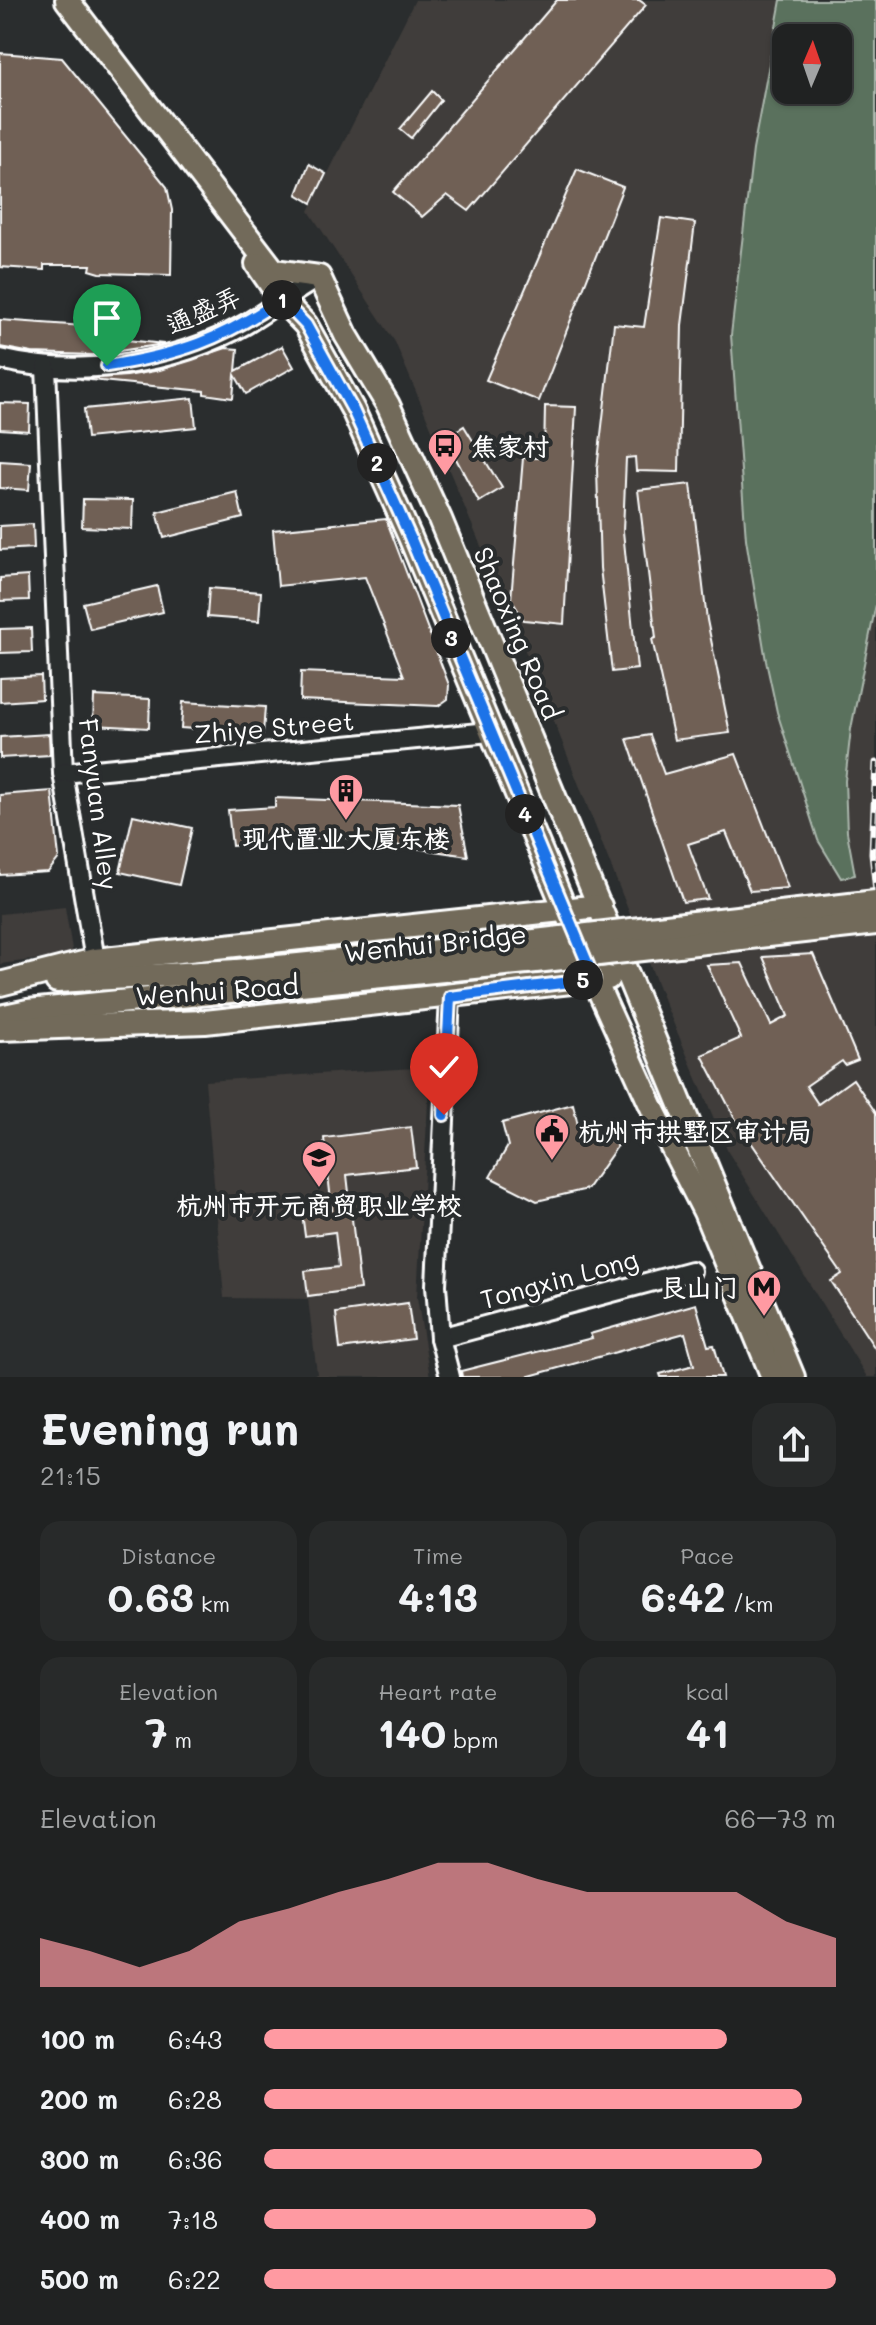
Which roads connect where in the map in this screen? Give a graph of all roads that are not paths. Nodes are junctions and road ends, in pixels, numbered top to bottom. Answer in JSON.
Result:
{"nodes":[{"id":1,"x":54,"y":0,"type":"edge"},
{"id":2,"x":67,"y":0,"type":"edge"},
{"id":3,"x":319,"y":277,"type":"junction"},
{"id":4,"x":281,"y":299,"type":"junction"},
{"id":5,"x":0,"y":359,"type":"edge"},
{"id":6,"x":46,"y":367,"type":"junction"},
{"id":7,"x":490,"y":732,"type":"junction"},
{"id":8,"x":63,"y":773,"type":"junction"},
{"id":9,"x":876,"y":902,"type":"edge"},
{"id":10,"x":600,"y":906,"type":"junction"},
{"id":11,"x":566,"y":911,"type":"junction"},
{"id":12,"x":876,"y":923,"type":"edge"},
{"id":13,"x":95,"y":960,"type":"junction"},
{"id":14,"x":628,"y":976,"type":"junction"},
{"id":15,"x":594,"y":979,"type":"junction"},
{"id":16,"x":238,"y":981,"type":"junction"},
{"id":17,"x":6,"y":984,"type":"edge"},
{"id":18,"x":450,"y":997,"type":"junction"},
{"id":19,"x":0,"y":1017,"type":"edge"},
{"id":20,"x":0,"y":1029,"type":"edge"},
{"id":21,"x":691,"y":1271,"type":"dead end"},
{"id":22,"x":440,"y":1338,"type":"junction"},
{"id":23,"x":450,"y":1377,"type":"edge"},
{"id":24,"x":773,"y":1377,"type":"edge"},
{"id":25,"x":793,"y":1377,"type":"edge"}],
"edges":[{"from":1,"to":4,"type":"main road"},
{"from":2,"to":3,"type":"main road"},
{"from":3,"to":4,"type":"street","name":"通盛弄"},
{"from":3,"to":10,"type":"main road","name":"Shaoxing Road"},
{"from":4,"to":6,"type":"street","name":"通盛弄"},
{"from":4,"to":7,"type":"main road"},
{"from":5,"to":6,"type":"street","name":"通盛弄"},
{"from":6,"to":8,"type":"street","name":"Fanyuan Alley"},
{"from":7,"to":8,"type":"street","name":"Zhiye Street"},
{"from":7,"to":11,"type":"main road"},
{"from":8,"to":13,"type":"street","name":"Fanyuan Alley"},
{"from":9,"to":16,"type":"main road","name":"Wenhui Bridge","bridge":true},
{"from":10,"to":11,"type":"main road","name":"Wenhui Road"},
{"from":10,"to":14,"type":"main road","name":"Shaoxing Road"},
{"from":11,"to":13,"type":"main road","name":"Wenhui Road"},
{"from":11,"to":15,"type":"main road"},
{"from":12,"to":16,"type":"main road","name":"Wenhui Bridge","bridge":true},
{"from":13,"to":17,"type":"main road","name":"Wenhui Road"},
{"from":14,"to":15,"type":"main road","name":"Wenhui Road"},
{"from":14,"to":25,"type":"main road","name":"Shaoxing Road"},
{"from":15,"to":18,"type":"main road","name":"Wenhui Road"},
{"from":15,"to":24,"type":"main road"},
{"from":16,"to":17,"type":"main road","name":"Wenhui Bridge"},
{"from":16,"to":19,"type":"main road","name":"Wenhui Bridge"},
{"from":18,"to":20,"type":"main road","name":"Wenhui Road"},
{"from":18,"to":22,"type":"street"},
{"from":21,"to":22,"type":"street","name":"Tongxin Long"},
{"from":22,"to":23,"type":"street"}]}
